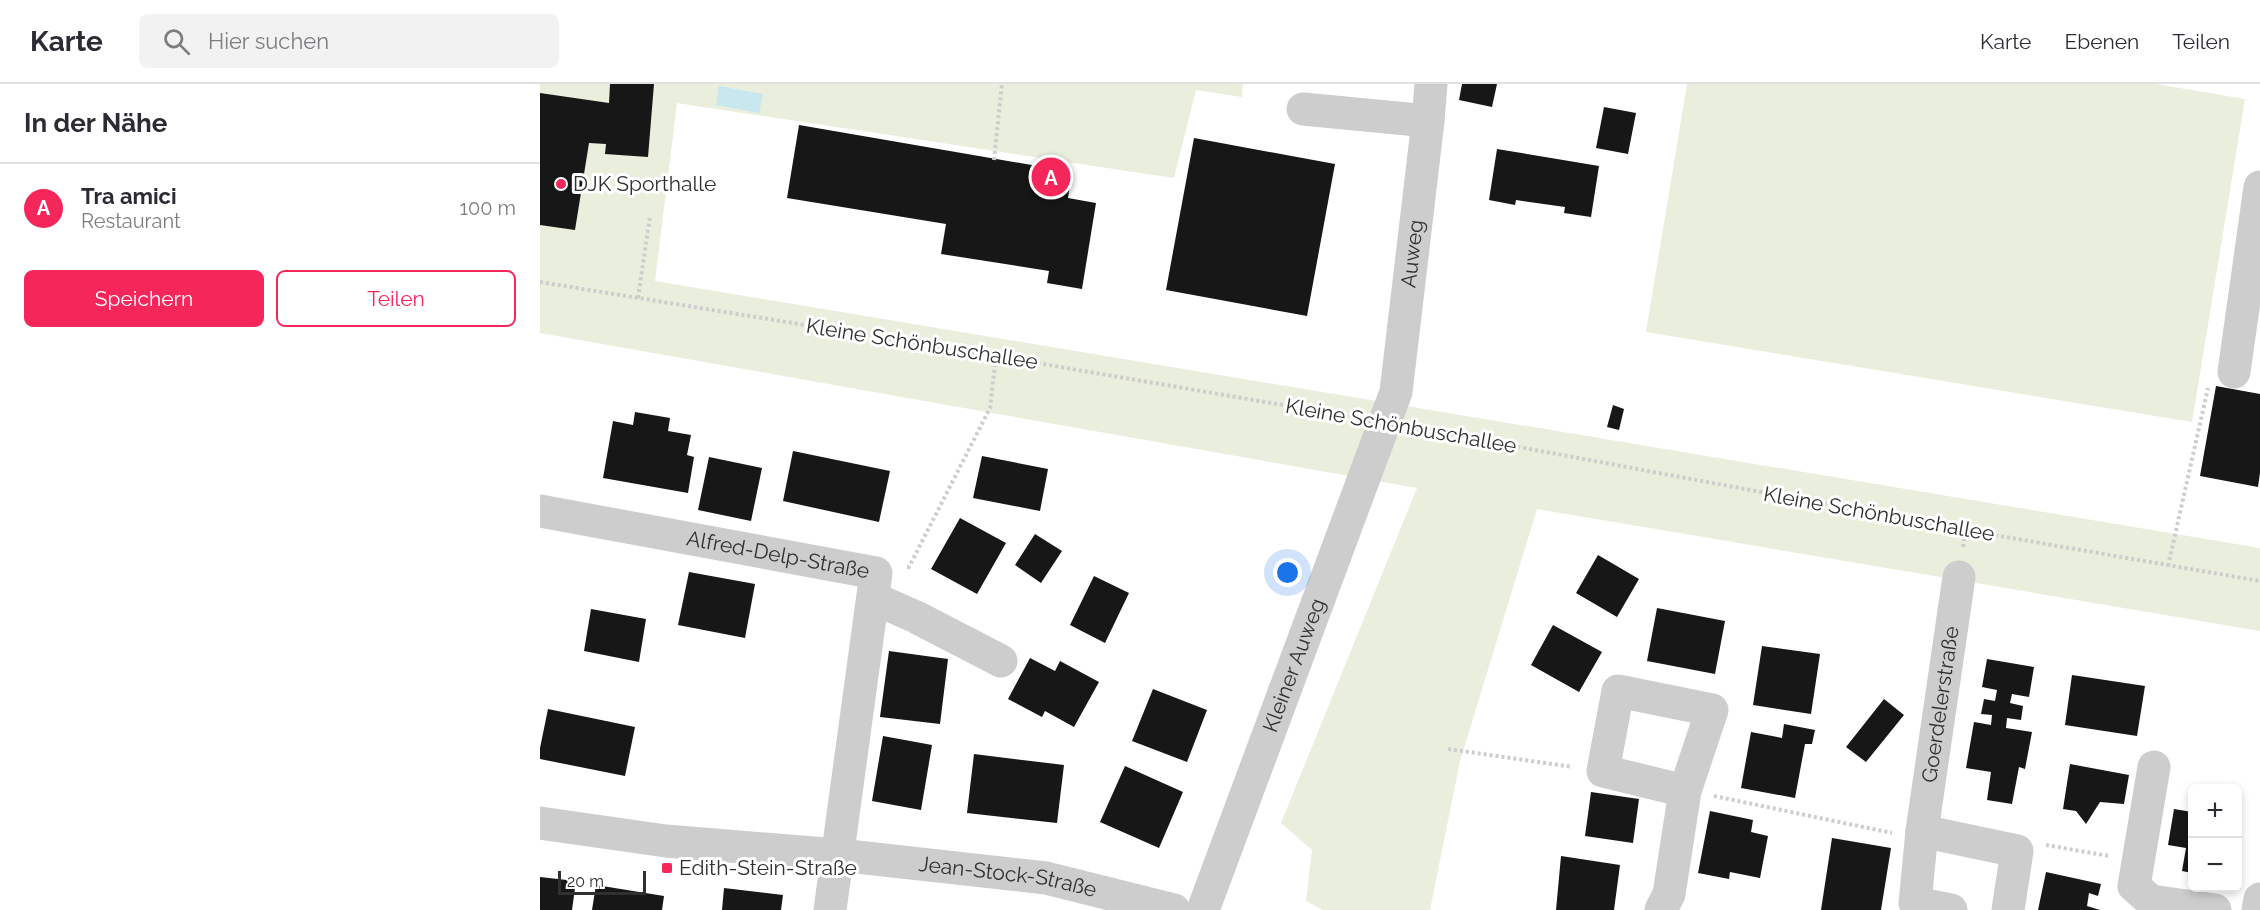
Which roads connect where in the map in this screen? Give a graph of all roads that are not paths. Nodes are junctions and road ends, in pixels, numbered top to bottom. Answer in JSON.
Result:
{"nodes":[{"id":1,"x":1431,"y":84,"type":"edge"},
{"id":2,"x":1304,"y":109,"type":"dead end"},
{"id":3,"x":1428,"y":121,"type":"junction"},
{"id":4,"x":2260,"y":187,"type":"edge"},
{"id":5,"x":2234,"y":372,"type":"road end"},
{"id":6,"x":1386,"y":423,"type":"joint"},
{"id":7,"x":540,"y":512,"type":"edge"},
{"id":8,"x":1959,"y":577,"type":"dead end"},
{"id":9,"x":875,"y":586,"type":"junction"},
{"id":10,"x":1001,"y":661,"type":"dead end"},
{"id":11,"x":2154,"y":767,"type":"dead end"},
{"id":12,"x":1685,"y":791,"type":"junction"},
{"id":13,"x":540,"y":823,"type":"edge"},
{"id":14,"x":1922,"y":831,"type":"junction"},
{"id":15,"x":839,"y":855,"type":"junction"},
{"id":16,"x":2260,"y":899,"type":"edge"},
{"id":17,"x":830,"y":910,"type":"edge"},
{"id":18,"x":1174,"y":910,"type":"edge"},
{"id":19,"x":1203,"y":910,"type":"edge"},
{"id":20,"x":1661,"y":910,"type":"edge"},
{"id":21,"x":1952,"y":910,"type":"edge"},
{"id":22,"x":2008,"y":910,"type":"edge"},
{"id":23,"x":2214,"y":910,"type":"edge"},
{"id":24,"x":2258,"y":910,"type":"edge"}],
"edges":[{"from":1,"to":3,"type":"street","name":"Auweg"},
{"from":2,"to":3,"type":"street"},
{"from":3,"to":6,"type":"street","name":"Auweg"},
{"from":4,"to":5,"type":"street"},
{"from":6,"to":19,"type":"street","name":"Kleiner Auweg"},
{"from":7,"to":9,"type":"street","name":"Alfred-Delp-Straße"},
{"from":8,"to":14,"type":"street","name":"Goerdelerstraße"},
{"from":9,"to":10,"type":"street"},
{"from":9,"to":15,"type":"street","name":"Alfred-Delp-Straße"},
{"from":11,"to":23,"type":"street"},
{"from":12,"to":12,"type":"street"},
{"from":12,"to":20,"type":"street"},
{"from":13,"to":15,"type":"street","name":"Jean-Stock-Straße"},
{"from":14,"to":21,"type":"street","name":"Goerdelerstraße"},
{"from":14,"to":22,"type":"street"},
{"from":15,"to":17,"type":"street"},
{"from":15,"to":18,"type":"street","name":"Jean-Stock-Straße"},
{"from":16,"to":24,"type":"street"}]}
